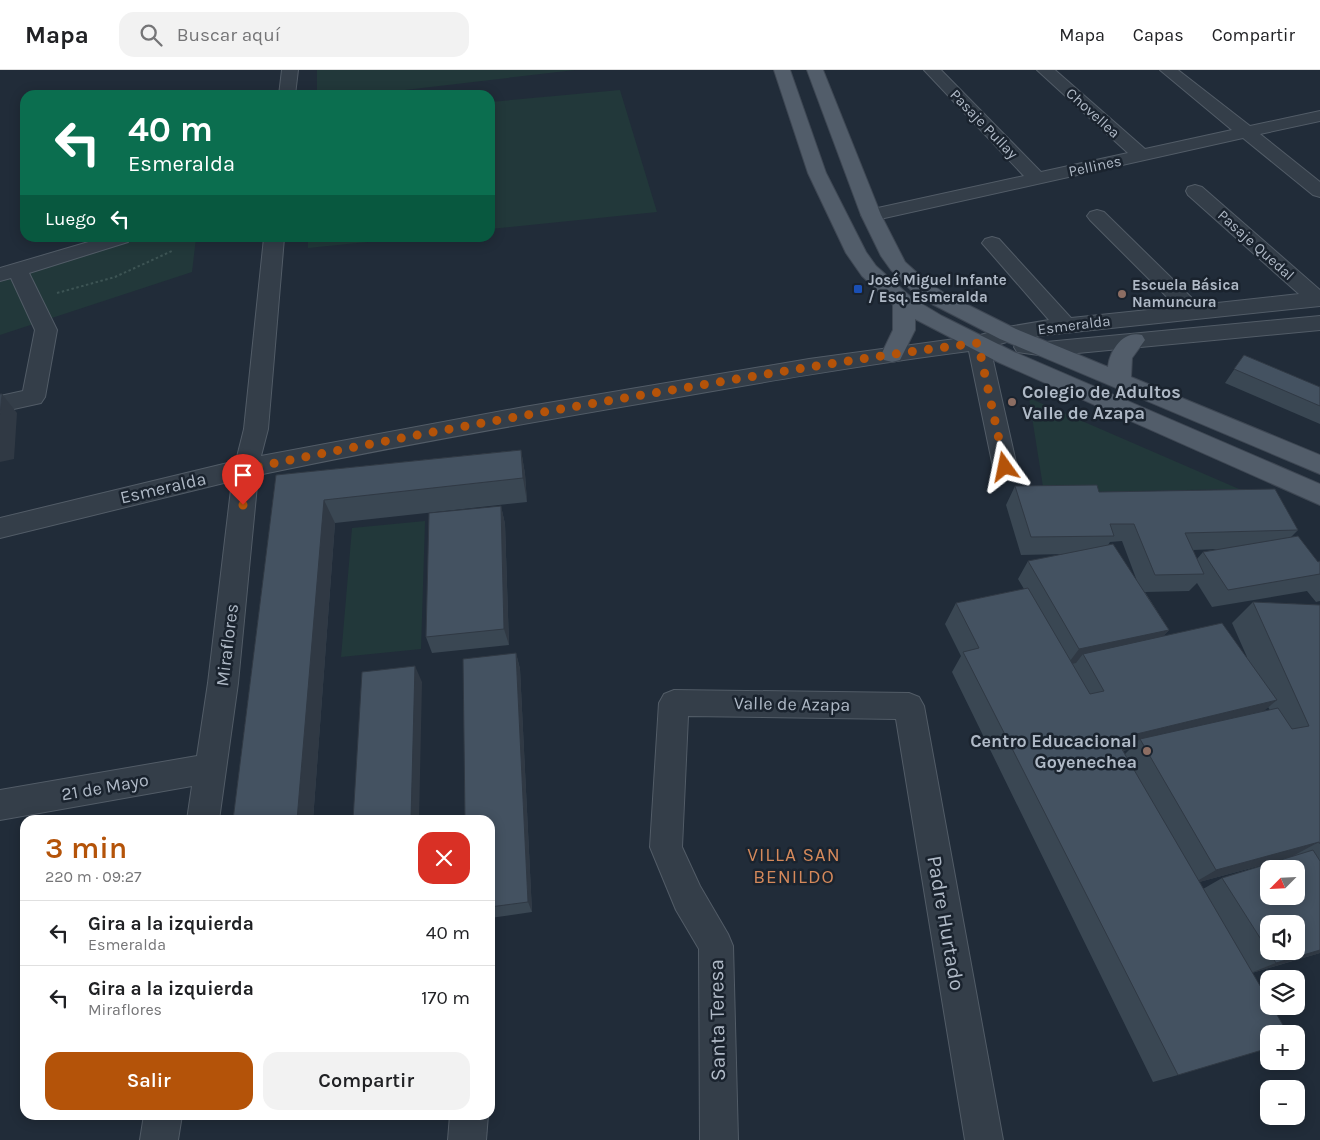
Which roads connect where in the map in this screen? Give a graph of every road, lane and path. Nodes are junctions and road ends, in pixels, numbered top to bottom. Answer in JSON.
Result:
{"nodes":[{"id":1,"x":290,"y":70,"type":"edge"},
{"id":2,"x":782,"y":70,"type":"edge"},
{"id":3,"x":815,"y":70,"type":"edge"},
{"id":4,"x":932,"y":70,"type":"edge"},
{"id":5,"x":1045,"y":70,"type":"edge"},
{"id":6,"x":1170,"y":70,"type":"edge"},
{"id":7,"x":288,"y":90,"type":"edge"},
{"id":8,"x":1320,"y":116,"type":"edge"},
{"id":9,"x":1247,"y":132,"type":"junction"},
{"id":10,"x":1141,"y":156,"type":"junction"},
{"id":11,"x":1037,"y":178,"type":"junction"},
{"id":12,"x":1195,"y":191,"type":"dead end"},
{"id":13,"x":1320,"y":191,"type":"edge"},
{"id":14,"x":871,"y":215,"type":"junction"},
{"id":15,"x":1097,"y":216,"type":"dead end"},
{"id":16,"x":108,"y":242,"type":"edge"},
{"id":17,"x":274,"y":242,"type":"edge"},
{"id":18,"x":992,"y":243,"type":"dead end"},
{"id":19,"x":172,"y":251,"type":"dead end"},
{"id":20,"x":8,"y":272,"type":"edge"},
{"id":21,"x":31,"y":298,"type":"junction"},
{"id":22,"x":1319,"y":299,"type":"edge"},
{"id":23,"x":904,"y":303,"type":"junction"},
{"id":24,"x":1192,"y":311,"type":"junction"},
{"id":25,"x":1320,"y":323,"type":"edge"},
{"id":26,"x":1065,"y":325,"type":"junction"},
{"id":27,"x":1008,"y":334,"type":"junction"},
{"id":28,"x":1134,"y":340,"type":"junction"},
{"id":29,"x":978,"y":343,"type":"junction"},
{"id":30,"x":1046,"y":349,"type":"junction"},
{"id":31,"x":892,"y":355,"type":"junction"},
{"id":32,"x":1120,"y":380,"type":"junction"},
{"id":33,"x":0,"y":404,"type":"edge"},
{"id":34,"x":1320,"y":465,"type":"edge"},
{"id":35,"x":1005,"y":467,"type":"dead end"},
{"id":36,"x":246,"y":469,"type":"junction"},
{"id":37,"x":1320,"y":495,"type":"edge"},
{"id":38,"x":0,"y":528,"type":"edge"},
{"id":39,"x":674,"y":703,"type":"joint"},
{"id":40,"x":909,"y":706,"type":"joint"},
{"id":41,"x":210,"y":768,"type":"junction"},
{"id":42,"x":0,"y":805,"type":"edge"},
{"id":43,"x":204,"y":815,"type":"edge"},
{"id":44,"x":162,"y":1120,"type":"edge"},
{"id":45,"x":469,"y":1120,"type":"edge"},
{"id":46,"x":159,"y":1140,"type":"edge"},
{"id":47,"x":467,"y":1140,"type":"edge"},
{"id":48,"x":719,"y":1140,"type":"edge"},
{"id":49,"x":984,"y":1140,"type":"edge"}],
"edges":[{"from":1,"to":7,"type":"street"},
{"from":2,"to":23,"type":"main road"},
{"from":3,"to":14,"type":"main road"},
{"from":4,"to":11,"type":"street","name":"Pasaje Pullay"},
{"from":5,"to":10,"type":"street","name":"Chovellea"},
{"from":6,"to":9,"type":"street"},
{"from":8,"to":9,"type":"street","name":"Pellines"},
{"from":9,"to":10,"type":"street","name":"Pellines"},
{"from":9,"to":13,"type":"street"},
{"from":10,"to":11,"type":"street","name":"Pellines"},
{"from":11,"to":14,"type":"street","name":"Pellines"},
{"from":12,"to":22,"type":"street","name":"Pasaje Quedal"},
{"from":14,"to":27,"type":"main road"},
{"from":15,"to":24,"type":"street"},
{"from":16,"to":20,"type":"street"},
{"from":17,"to":36,"type":"street","name":"Miraflores"},
{"from":18,"to":26,"type":"street"},
{"from":19,"to":21,"type":"path"},
{"from":20,"to":21,"type":"street"},
{"from":21,"to":33,"type":"street"},
{"from":22,"to":24,"type":"street","name":"Esmeralda"},
{"from":23,"to":29,"type":"main road"},
{"from":23,"to":31,"type":"main road"},
{"from":24,"to":26,"type":"street","name":"Esmeralda"},
{"from":25,"to":28,"type":"street","name":"Esmeralda"},
{"from":26,"to":27,"type":"street","name":"Esmeralda"},
{"from":27,"to":29,"type":"street","name":"Esmeralda"},
{"from":27,"to":30,"type":"main road"},
{"from":28,"to":30,"type":"street","name":"Esmeralda"},
{"from":28,"to":32,"type":"main road"},
{"from":29,"to":30,"type":"street","name":"Esmeralda"},
{"from":29,"to":31,"type":"street","name":"Esmeralda"},
{"from":29,"to":35,"type":"street"},
{"from":29,"to":37,"type":"main road"},
{"from":30,"to":32,"type":"main road"},
{"from":31,"to":36,"type":"street","name":"Esmeralda"},
{"from":32,"to":34,"type":"main road"},
{"from":36,"to":38,"type":"street","name":"Esmeralda"},
{"from":36,"to":41,"type":"street","name":"Miraflores"},
{"from":39,"to":40,"type":"street","name":"Valle de Azapa"},
{"from":39,"to":48,"type":"street","name":"Santa Teresa"},
{"from":40,"to":49,"type":"street","name":"Padre Hurtado"},
{"from":41,"to":42,"type":"street","name":"21 de Mayo"},
{"from":41,"to":43,"type":"street","name":"Miraflores"},
{"from":44,"to":46,"type":"street"},
{"from":45,"to":47,"type":"street"}]}
